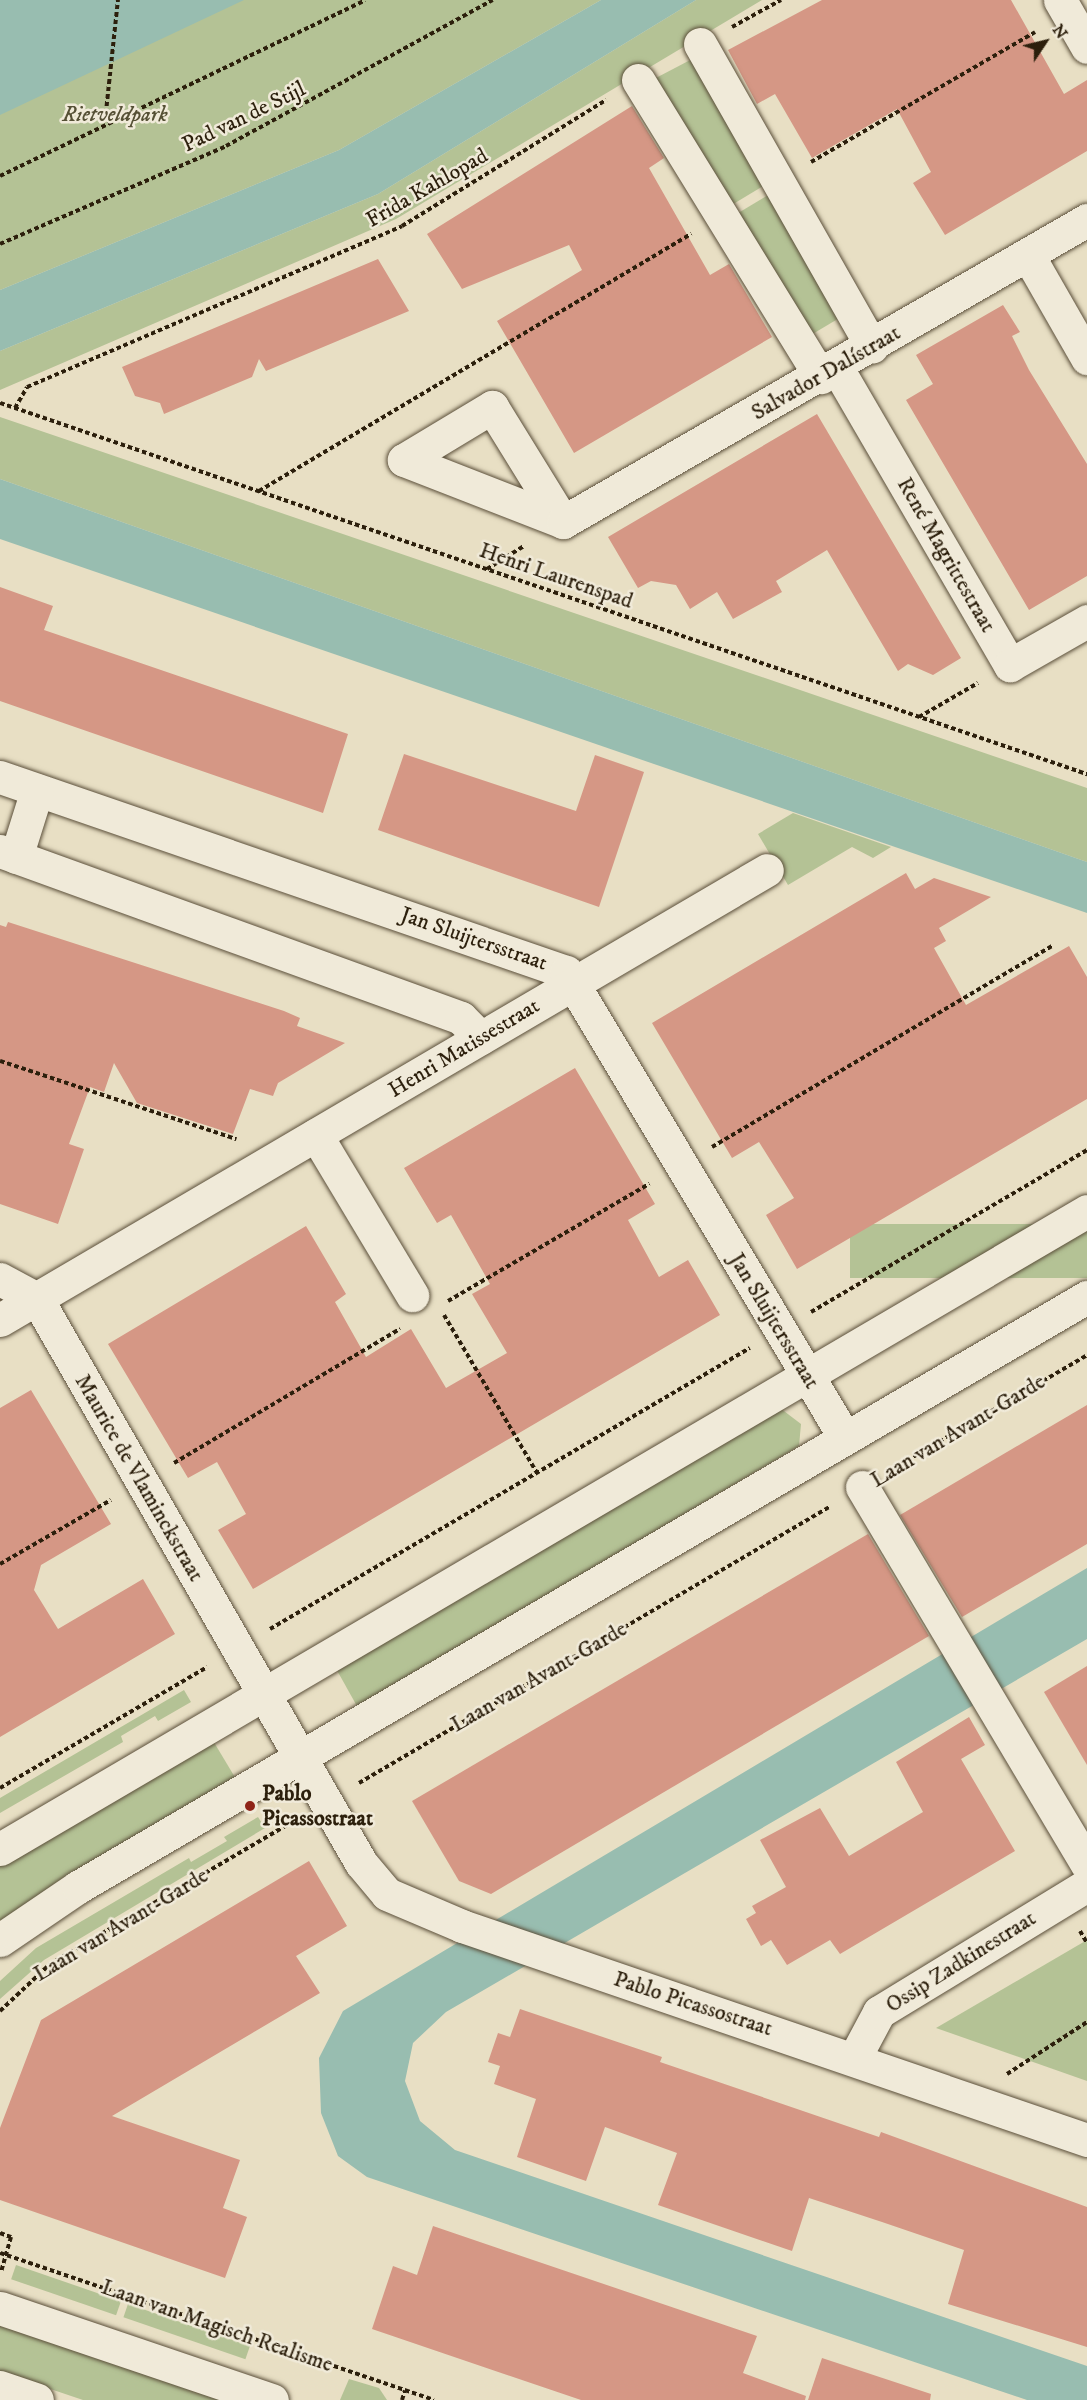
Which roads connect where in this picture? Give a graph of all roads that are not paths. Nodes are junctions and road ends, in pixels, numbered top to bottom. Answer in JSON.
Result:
{"nodes":[{"id":1,"x":1064,"y":7,"type":"edge"},
{"id":2,"x":700,"y":44,"type":"road end"},
{"id":3,"x":1087,"y":47,"type":"edge"},
{"id":4,"x":638,"y":80,"type":"road end"},
{"id":5,"x":1087,"y":220,"type":"edge"},
{"id":6,"x":1028,"y":255,"type":"junction"},
{"id":7,"x":872,"y":347,"type":"junction"},
{"id":8,"x":1087,"y":358,"type":"edge"},
{"id":9,"x":829,"y":372,"type":"junction"},
{"id":10,"x":563,"y":522,"type":"dead end"},
{"id":11,"x":1087,"y":621,"type":"edge"},
{"id":12,"x":0,"y":777,"type":"edge"},
{"id":13,"x":37,"y":790,"type":"junction"},
{"id":14,"x":8,"y":854,"type":"edge"},
{"id":15,"x":767,"y":870,"type":"dead end"},
{"id":16,"x":575,"y":982,"type":"junction"},
{"id":17,"x":482,"y":1038,"type":"junction"},
{"id":18,"x":316,"y":1135,"type":"junction"},
{"id":19,"x":1087,"y":1211,"type":"edge"},
{"id":20,"x":0,"y":1279,"type":"edge"},
{"id":21,"x":1087,"y":1297,"type":"edge"},
{"id":22,"x":37,"y":1299,"type":"junction"},
{"id":23,"x":410,"y":1310,"type":"road end"},
{"id":24,"x":0,"y":1320,"type":"edge"},
{"id":25,"x":807,"y":1375,"type":"junction"},
{"id":26,"x":845,"y":1438,"type":"junction"},
{"id":27,"x":862,"y":1487,"type":"road end"},
{"id":28,"x":263,"y":1695,"type":"junction"},
{"id":29,"x":300,"y":1758,"type":"junction"},
{"id":30,"x":0,"y":1849,"type":"edge"},
{"id":31,"x":1087,"y":1864,"type":"edge"},
{"id":32,"x":1087,"y":1885,"type":"edge"},
{"id":33,"x":0,"y":1940,"type":"edge"},
{"id":34,"x":855,"y":2057,"type":"junction"},
{"id":35,"x":1087,"y":2140,"type":"edge"},
{"id":36,"x":0,"y":2308,"type":"edge"},
{"id":37,"x":0,"y":2387,"type":"edge"},
{"id":38,"x":37,"y":2400,"type":"edge"},
{"id":39,"x":272,"y":2400,"type":"edge"}],
"edges":[{"from":1,"to":3,"type":"street"},
{"from":2,"to":7,"type":"street"},
{"from":4,"to":9,"type":"street","name":"René Magrittestraat"},
{"from":5,"to":6,"type":"street","name":"Salvador Dalístraat"},
{"from":6,"to":7,"type":"street","name":"Salvador Dalístraat"},
{"from":6,"to":8,"type":"street"},
{"from":7,"to":9,"type":"street","name":"Salvador Dalístraat"},
{"from":9,"to":10,"type":"street","name":"Salvador Dalístraat"},
{"from":9,"to":11,"type":"street","name":"René Magrittestraat"},
{"from":12,"to":13,"type":"street","name":"Jan Sluijtersstraat"},
{"from":13,"to":14,"type":"street"},
{"from":13,"to":16,"type":"street","name":"Jan Sluijtersstraat"},
{"from":14,"to":17,"type":"street"},
{"from":15,"to":16,"type":"street","name":"Henri Matissestraat"},
{"from":16,"to":17,"type":"street","name":"Henri Matissestraat"},
{"from":16,"to":25,"type":"street","name":"Jan Sluijtersstraat"},
{"from":17,"to":18,"type":"street","name":"Henri Matissestraat"},
{"from":18,"to":22,"type":"street","name":"Henri Matissestraat"},
{"from":18,"to":23,"type":"street"},
{"from":19,"to":25,"type":"street"},
{"from":20,"to":22,"type":"street"},
{"from":21,"to":26,"type":"street"},
{"from":22,"to":24,"type":"street","name":"Henri Matissestraat"},
{"from":22,"to":28,"type":"street","name":"Maurice de Vlaminckstraat"},
{"from":25,"to":26,"type":"street","name":"Jan Sluijtersstraat"},
{"from":25,"to":28,"type":"street"},
{"from":26,"to":29,"type":"street"},
{"from":27,"to":31,"type":"street"},
{"from":28,"to":29,"type":"street"},
{"from":28,"to":30,"type":"street"},
{"from":29,"to":33,"type":"street"},
{"from":29,"to":34,"type":"street","name":"Pablo Picassostraat"},
{"from":32,"to":34,"type":"street","name":"Ossip Zadkinestraat"},
{"from":34,"to":35,"type":"street","name":"Pablo Picassostraat"},
{"from":36,"to":39,"type":"street"},
{"from":37,"to":38,"type":"street"}]}
